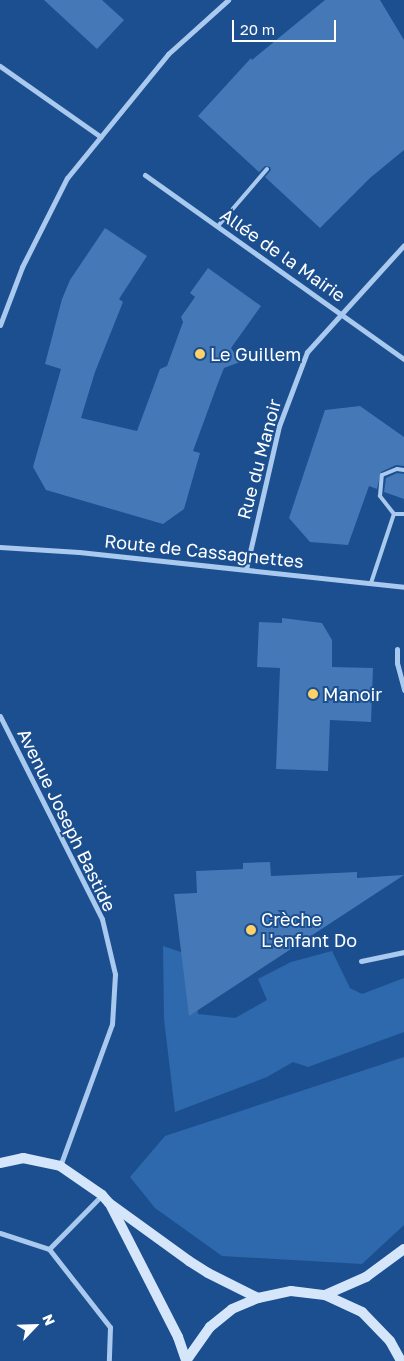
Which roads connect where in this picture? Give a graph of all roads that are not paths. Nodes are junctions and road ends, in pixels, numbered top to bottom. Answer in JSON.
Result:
{"nodes":[{"id":1,"x":228,"y":0,"type":"edge"},
{"id":2,"x":0,"y":66,"type":"edge"},
{"id":3,"x":101,"y":137,"type":"junction"},
{"id":4,"x":268,"y":169,"type":"dead end"},
{"id":5,"x":145,"y":175,"type":"dead end"},
{"id":6,"x":218,"y":226,"type":"junction"},
{"id":7,"x":404,"y":245,"type":"edge"},
{"id":8,"x":343,"y":314,"type":"junction"},
{"id":9,"x":0,"y":325,"type":"edge"},
{"id":10,"x":404,"y":359,"type":"edge"},
{"id":11,"x":404,"y":470,"type":"edge"},
{"id":12,"x":394,"y":514,"type":"junction"},
{"id":13,"x":404,"y":514,"type":"edge"},
{"id":14,"x":0,"y":547,"type":"edge"},
{"id":15,"x":246,"y":569,"type":"junction"},
{"id":16,"x":370,"y":583,"type":"junction"},
{"id":17,"x":404,"y":587,"type":"edge"},
{"id":18,"x":397,"y":650,"type":"dead end"},
{"id":19,"x":404,"y":690,"type":"edge"},
{"id":20,"x":0,"y":716,"type":"edge"},
{"id":21,"x":404,"y":952,"type":"edge"},
{"id":22,"x":361,"y":961,"type":"dead end"},
{"id":23,"x":0,"y":1163,"type":"edge"},
{"id":24,"x":60,"y":1166,"type":"junction"},
{"id":25,"x":102,"y":1195,"type":"junction"},
{"id":26,"x":110,"y":1203,"type":"junction"},
{"id":27,"x":0,"y":1233,"type":"edge"},
{"id":28,"x":49,"y":1249,"type":"junction"},
{"id":29,"x":404,"y":1249,"type":"edge"},
{"id":30,"x":325,"y":1295,"type":"junction"},
{"id":31,"x":258,"y":1298,"type":"junction"},
{"id":32,"x":110,"y":1361,"type":"edge"},
{"id":33,"x":186,"y":1361,"type":"edge"},
{"id":34,"x":401,"y":1361,"type":"edge"}],
"edges":[{"from":1,"to":3,"type":"street"},
{"from":2,"to":3,"type":"street"},
{"from":3,"to":9,"type":"street"},
{"from":4,"to":6,"type":"lane"},
{"from":5,"to":6,"type":"street","name":"Allée de la Mairie"},
{"from":6,"to":8,"type":"street","name":"Allée de la Mairie"},
{"from":7,"to":8,"type":"street","name":"Rue du Manoir"},
{"from":8,"to":10,"type":"street","name":"Allée de la Mairie"},
{"from":8,"to":15,"type":"street","name":"Rue du Manoir"},
{"from":11,"to":12,"type":"lane"},
{"from":12,"to":13,"type":"lane"},
{"from":12,"to":16,"type":"lane"},
{"from":14,"to":15,"type":"street","name":"Route de Cassagnettes"},
{"from":15,"to":16,"type":"street","name":"Route de Cassagnettes"},
{"from":16,"to":17,"type":"street","name":"Route de Cassagnettes"},
{"from":18,"to":19,"type":"street"},
{"from":20,"to":24,"type":"street","name":"Avenue Joseph Bastide"},
{"from":21,"to":22,"type":"street"},
{"from":23,"to":24,"type":"street"},
{"from":24,"to":25,"type":"street"},
{"from":25,"to":26,"type":"street"},
{"from":25,"to":28,"type":"street"},
{"from":26,"to":31,"type":"street"},
{"from":26,"to":33,"type":"street"},
{"from":27,"to":28,"type":"street"},
{"from":28,"to":32,"type":"street"},
{"from":29,"to":30,"type":"street"},
{"from":30,"to":31,"type":"street"},
{"from":30,"to":34,"type":"street"},
{"from":31,"to":33,"type":"street"}]}
